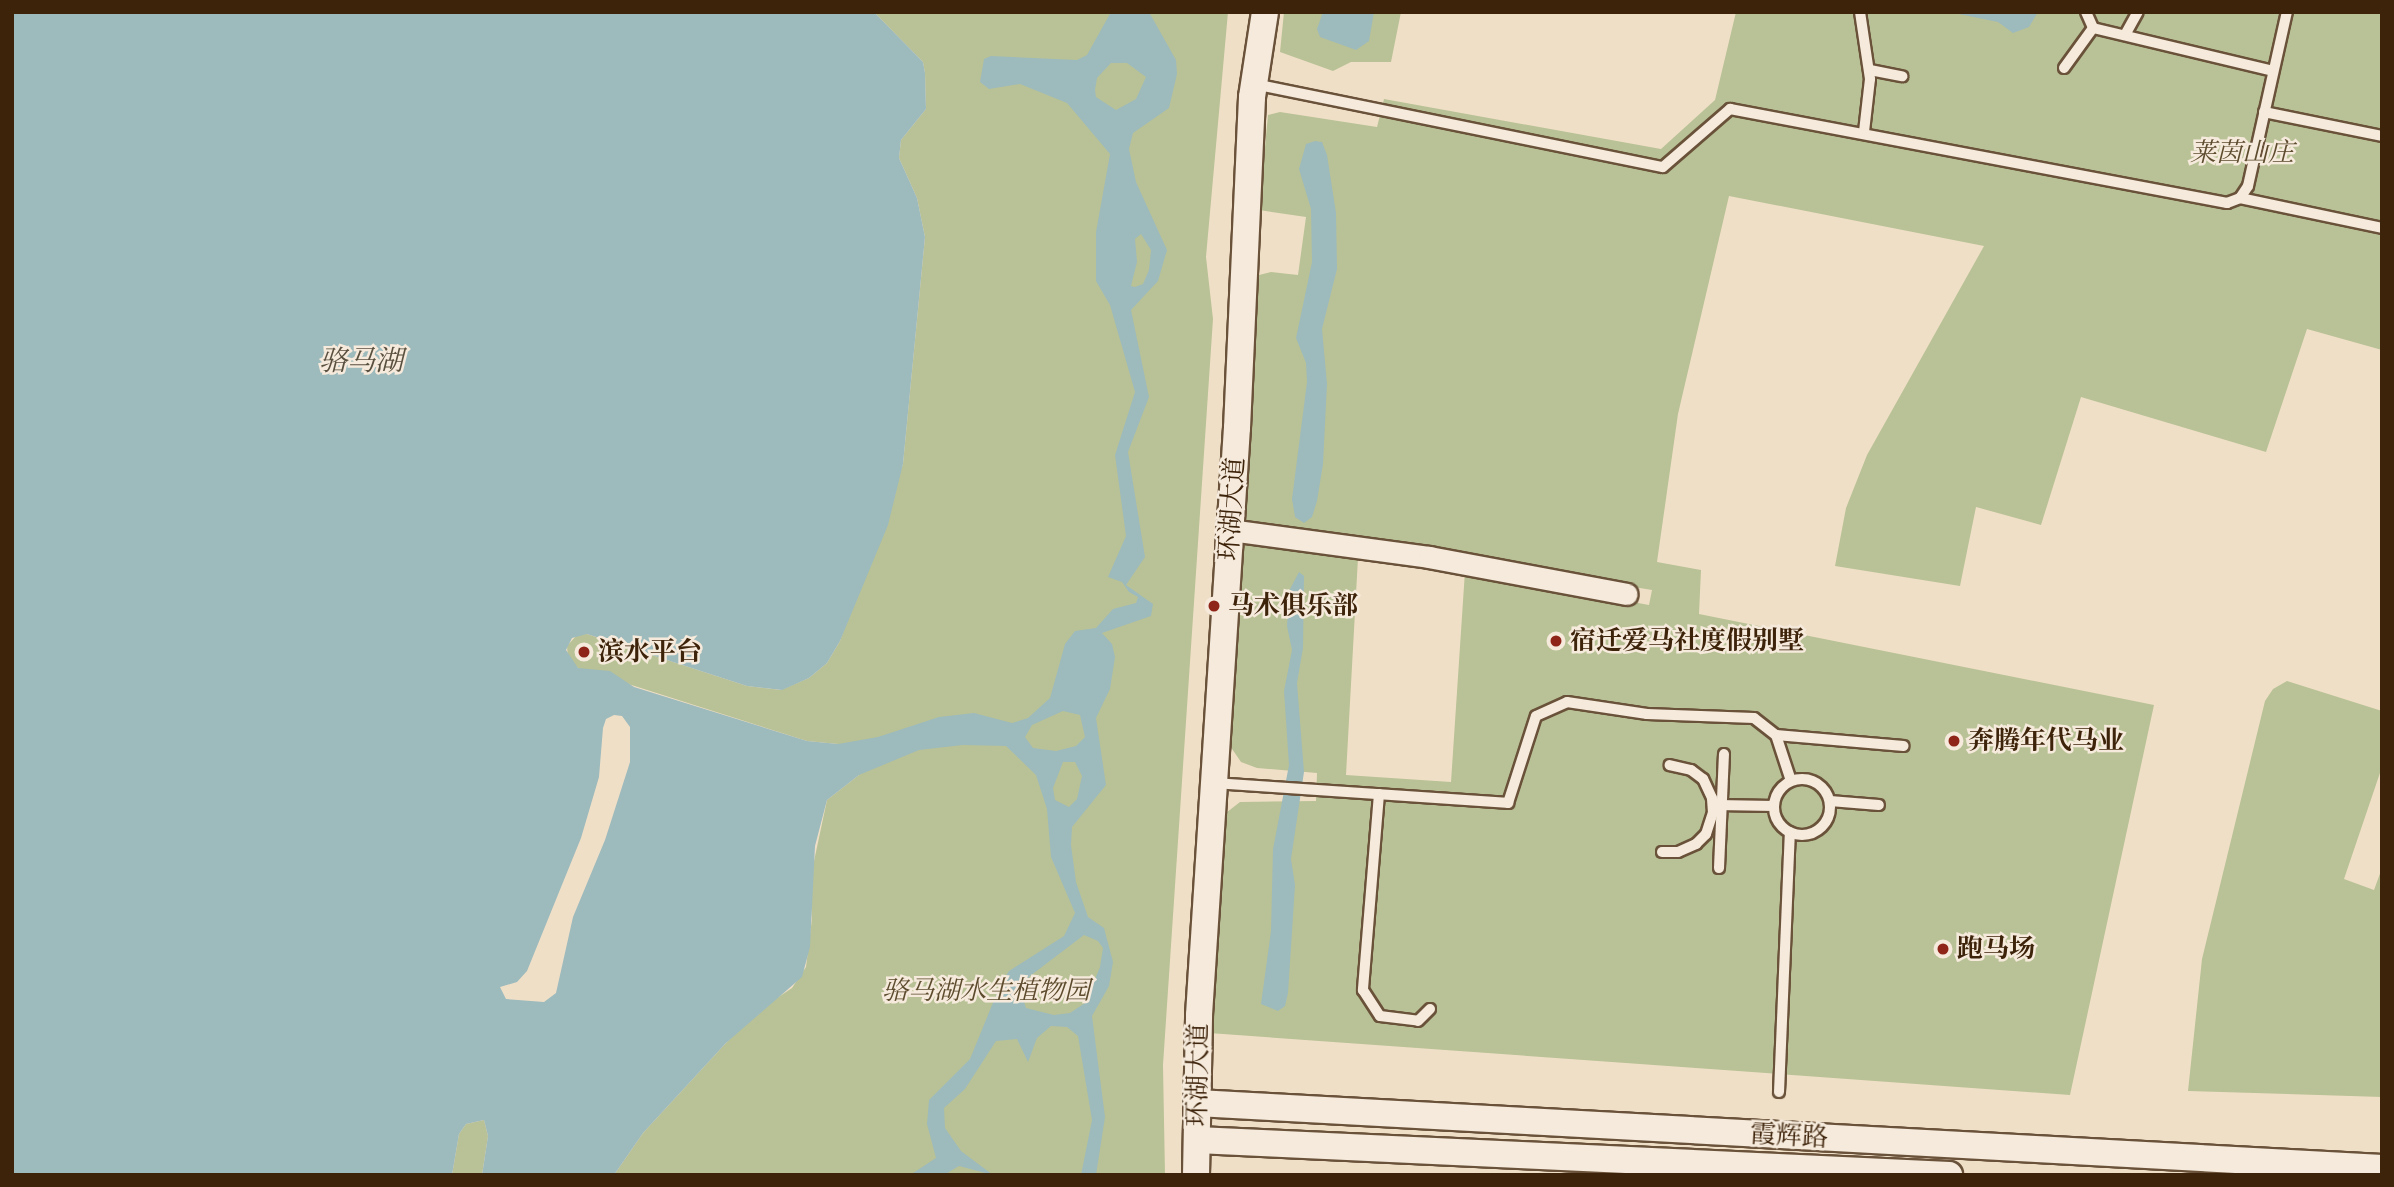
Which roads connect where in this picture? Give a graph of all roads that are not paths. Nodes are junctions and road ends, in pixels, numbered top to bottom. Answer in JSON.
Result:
{"nodes":[{"id":1,"x":1265,"y":12,"type":"edge"},
{"id":2,"x":1860,"y":12,"type":"edge"},
{"id":3,"x":2086,"y":12,"type":"edge"},
{"id":4,"x":2138,"y":12,"type":"edge"},
{"id":5,"x":2287,"y":12,"type":"edge"},
{"id":6,"x":2093,"y":28,"type":"junction"},
{"id":7,"x":2125,"y":35,"type":"junction"},
{"id":8,"x":2064,"y":68,"type":"dead end"},
{"id":9,"x":1870,"y":70,"type":"junction"},
{"id":10,"x":2273,"y":71,"type":"junction"},
{"id":11,"x":1902,"y":76,"type":"dead end"},
{"id":12,"x":1254,"y":84,"type":"junction"},
{"id":13,"x":2264,"y":112,"type":"junction"},
{"id":14,"x":1864,"y":132,"type":"junction"},
{"id":15,"x":2382,"y":136,"type":"edge"},
{"id":16,"x":2240,"y":198,"type":"junction"},
{"id":17,"x":2382,"y":228,"type":"edge"},
{"id":18,"x":1230,"y":530,"type":"junction"},
{"id":19,"x":1627,"y":594,"type":"dead end"},
{"id":20,"x":1776,"y":735,"type":"junction"},
{"id":21,"x":1904,"y":746,"type":"dead end"},
{"id":22,"x":1724,"y":754,"type":"dead end"},
{"id":23,"x":1670,"y":765,"type":"dead end"},
{"id":24,"x":1791,"y":781,"type":"junction"},
{"id":25,"x":1215,"y":783,"type":"junction"},
{"id":26,"x":1379,"y":794,"type":"junction"},
{"id":27,"x":1830,"y":802,"type":"junction"},
{"id":28,"x":1718,"y":805,"type":"junction"},
{"id":29,"x":1879,"y":805,"type":"dead end"},
{"id":30,"x":1774,"y":806,"type":"junction"},
{"id":31,"x":1790,"y":832,"type":"junction"},
{"id":32,"x":1662,"y":852,"type":"dead end"},
{"id":33,"x":1719,"y":869,"type":"dead end"},
{"id":34,"x":1430,"y":1009,"type":"dead end"},
{"id":35,"x":1779,"y":1093,"type":"dead end"},
{"id":36,"x":1197,"y":1103,"type":"junction"},
{"id":37,"x":1197,"y":1140,"type":"junction"},
{"id":38,"x":2382,"y":1168,"type":"edge"},
{"id":39,"x":1196,"y":1175,"type":"edge"},
{"id":40,"x":1949,"y":1175,"type":"edge"}],
"edges":[{"from":1,"to":12,"type":"street","name":"环湖大道"},
{"from":2,"to":9,"type":"lane"},
{"from":3,"to":6,"type":"lane"},
{"from":4,"to":7,"type":"lane"},
{"from":5,"to":10,"type":"lane"},
{"from":6,"to":7,"type":"lane"},
{"from":6,"to":8,"type":"lane"},
{"from":7,"to":10,"type":"lane"},
{"from":9,"to":11,"type":"lane"},
{"from":9,"to":14,"type":"lane"},
{"from":10,"to":13,"type":"lane"},
{"from":12,"to":14,"type":"lane"},
{"from":12,"to":18,"type":"street","name":"环湖大道"},
{"from":13,"to":15,"type":"lane"},
{"from":13,"to":16,"type":"lane"},
{"from":14,"to":16,"type":"lane"},
{"from":16,"to":17,"type":"lane"},
{"from":18,"to":19,"type":"street"},
{"from":18,"to":25,"type":"street","name":"环湖大道"},
{"from":20,"to":21,"type":"lane"},
{"from":20,"to":24,"type":"lane"},
{"from":20,"to":26,"type":"lane"},
{"from":22,"to":28,"type":"lane"},
{"from":23,"to":28,"type":"lane"},
{"from":24,"to":27,"type":"lane"},
{"from":24,"to":30,"type":"lane"},
{"from":25,"to":26,"type":"lane"},
{"from":25,"to":36,"type":"street","name":"环湖大道"},
{"from":26,"to":34,"type":"lane"},
{"from":27,"to":29,"type":"lane"},
{"from":27,"to":31,"type":"lane"},
{"from":28,"to":30,"type":"lane"},
{"from":28,"to":32,"type":"lane"},
{"from":28,"to":33,"type":"lane"},
{"from":30,"to":31,"type":"lane"},
{"from":31,"to":35,"type":"lane"},
{"from":36,"to":37,"type":"street","name":"环湖大道"},
{"from":36,"to":38,"type":"street","name":"霞辉路"},
{"from":37,"to":39,"type":"street","name":"环湖大道"},
{"from":37,"to":40,"type":"street","name":"霞辉路"}]}
